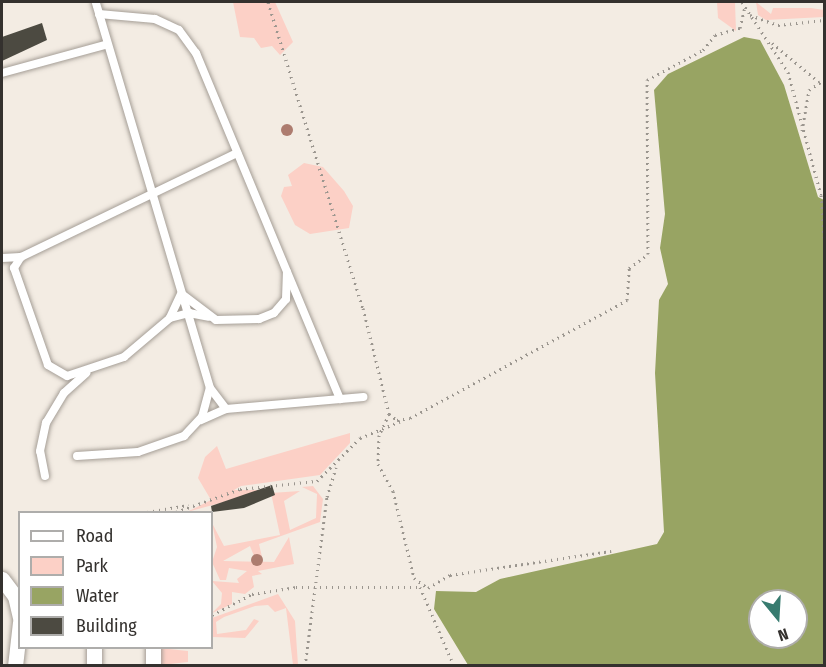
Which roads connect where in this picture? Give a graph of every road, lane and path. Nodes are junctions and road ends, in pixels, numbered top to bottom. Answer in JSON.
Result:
{"nodes":[{"id":1,"x":96,"y":2,"type":"edge"},
{"id":2,"x":268,"y":2,"type":"edge"},
{"id":3,"x":742,"y":2,"type":"edge"},
{"id":4,"x":745,"y":6,"type":"junction"},
{"id":5,"x":99,"y":14,"type":"junction"},
{"id":6,"x":750,"y":15,"type":"junction"},
{"id":7,"x":825,"y":20,"type":"edge"},
{"id":8,"x":770,"y":42,"type":"junction"},
{"id":9,"x":105,"y":45,"type":"junction"},
{"id":10,"x":2,"y":73,"type":"edge"},
{"id":11,"x":825,"y":80,"type":"edge"},
{"id":12,"x":819,"y":82,"type":"junction"},
{"id":13,"x":802,"y":132,"type":"junction"},
{"id":14,"x":237,"y":153,"type":"junction"},
{"id":15,"x":152,"y":191,"type":"junction"},
{"id":16,"x":825,"y":238,"type":"edge"},
{"id":17,"x":21,"y":257,"type":"junction"},
{"id":18,"x":2,"y":258,"type":"edge"},
{"id":19,"x":288,"y":268,"type":"junction"},
{"id":20,"x":182,"y":294,"type":"junction"},
{"id":21,"x":189,"y":313,"type":"junction"},
{"id":22,"x":170,"y":318,"type":"junction"},
{"id":23,"x":216,"y":320,"type":"junction"},
{"id":24,"x":98,"y":366,"type":"junction"},
{"id":25,"x":210,"y":388,"type":"junction"},
{"id":26,"x":363,"y":397,"type":"dead end"},
{"id":27,"x":340,"y":399,"type":"junction"},
{"id":28,"x":226,"y":409,"type":"junction"},
{"id":29,"x":389,"y":414,"type":"junction"},
{"id":30,"x":199,"y":421,"type":"junction"},
{"id":31,"x":402,"y":421,"type":"junction"},
{"id":32,"x":383,"y":430,"type":"junction"},
{"id":33,"x":77,"y":456,"type":"dead end"},
{"id":34,"x":336,"y":465,"type":"junction"},
{"id":35,"x":45,"y":476,"type":"dead end"},
{"id":36,"x":193,"y":504,"type":"junction"},
{"id":37,"x":157,"y":511,"type":"edge"},
{"id":38,"x":180,"y":511,"type":"edge"},
{"id":39,"x":611,"y":551,"type":"dead end"},
{"id":40,"x":2,"y":579,"type":"edge"},
{"id":41,"x":316,"y":585,"type":"junction"},
{"id":42,"x":420,"y":588,"type":"junction"},
{"id":43,"x":18,"y":610,"type":"edge"},
{"id":44,"x":213,"y":615,"type":"edge"},
{"id":45,"x":18,"y":638,"type":"edge"},
{"id":46,"x":94,"y":649,"type":"edge"},
{"id":47,"x":153,"y":649,"type":"edge"},
{"id":48,"x":15,"y":666,"type":"edge"},
{"id":49,"x":94,"y":666,"type":"edge"},
{"id":50,"x":153,"y":666,"type":"edge"},
{"id":51,"x":305,"y":666,"type":"edge"},
{"id":52,"x":454,"y":666,"type":"edge"}],
"edges":[{"from":1,"to":5,"type":"lane"},
{"from":2,"to":29,"type":"path"},
{"from":3,"to":4,"type":"path"},
{"from":4,"to":6,"type":"path"},
{"from":4,"to":31,"type":"path"},
{"from":5,"to":9,"type":"lane"},
{"from":5,"to":14,"type":"lane"},
{"from":6,"to":7,"type":"path"},
{"from":6,"to":8,"type":"path"},
{"from":8,"to":12,"type":"path"},
{"from":8,"to":13,"type":"path"},
{"from":9,"to":10,"type":"lane"},
{"from":9,"to":15,"type":"lane"},
{"from":11,"to":12,"type":"path"},
{"from":12,"to":13,"type":"path"},
{"from":13,"to":16,"type":"path"},
{"from":14,"to":15,"type":"lane"},
{"from":14,"to":19,"type":"lane"},
{"from":15,"to":17,"type":"lane"},
{"from":15,"to":20,"type":"lane"},
{"from":17,"to":18,"type":"lane"},
{"from":17,"to":24,"type":"lane"},
{"from":19,"to":23,"type":"lane"},
{"from":19,"to":27,"type":"lane"},
{"from":20,"to":21,"type":"lane"},
{"from":20,"to":22,"type":"lane"},
{"from":20,"to":23,"type":"lane"},
{"from":21,"to":22,"type":"lane"},
{"from":21,"to":23,"type":"lane"},
{"from":21,"to":25,"type":"lane"},
{"from":22,"to":24,"type":"lane"},
{"from":24,"to":35,"type":"lane"},
{"from":25,"to":28,"type":"lane"},
{"from":25,"to":30,"type":"lane"},
{"from":26,"to":27,"type":"lane"},
{"from":27,"to":28,"type":"lane"},
{"from":28,"to":30,"type":"lane"},
{"from":29,"to":31,"type":"path"},
{"from":29,"to":32,"type":"path"},
{"from":30,"to":33,"type":"lane"},
{"from":31,"to":32,"type":"path"},
{"from":32,"to":34,"type":"path"},
{"from":32,"to":42,"type":"path"},
{"from":34,"to":36,"type":"path"},
{"from":34,"to":41,"type":"path"},
{"from":36,"to":37,"type":"path"},
{"from":36,"to":38,"type":"path"},
{"from":39,"to":42,"type":"path"},
{"from":40,"to":43,"type":"street"},
{"from":41,"to":42,"type":"path"},
{"from":41,"to":44,"type":"path"},
{"from":41,"to":51,"type":"path"},
{"from":42,"to":52,"type":"path"},
{"from":45,"to":48,"type":"street"},
{"from":46,"to":49,"type":"street"},
{"from":47,"to":50,"type":"street"}]}
